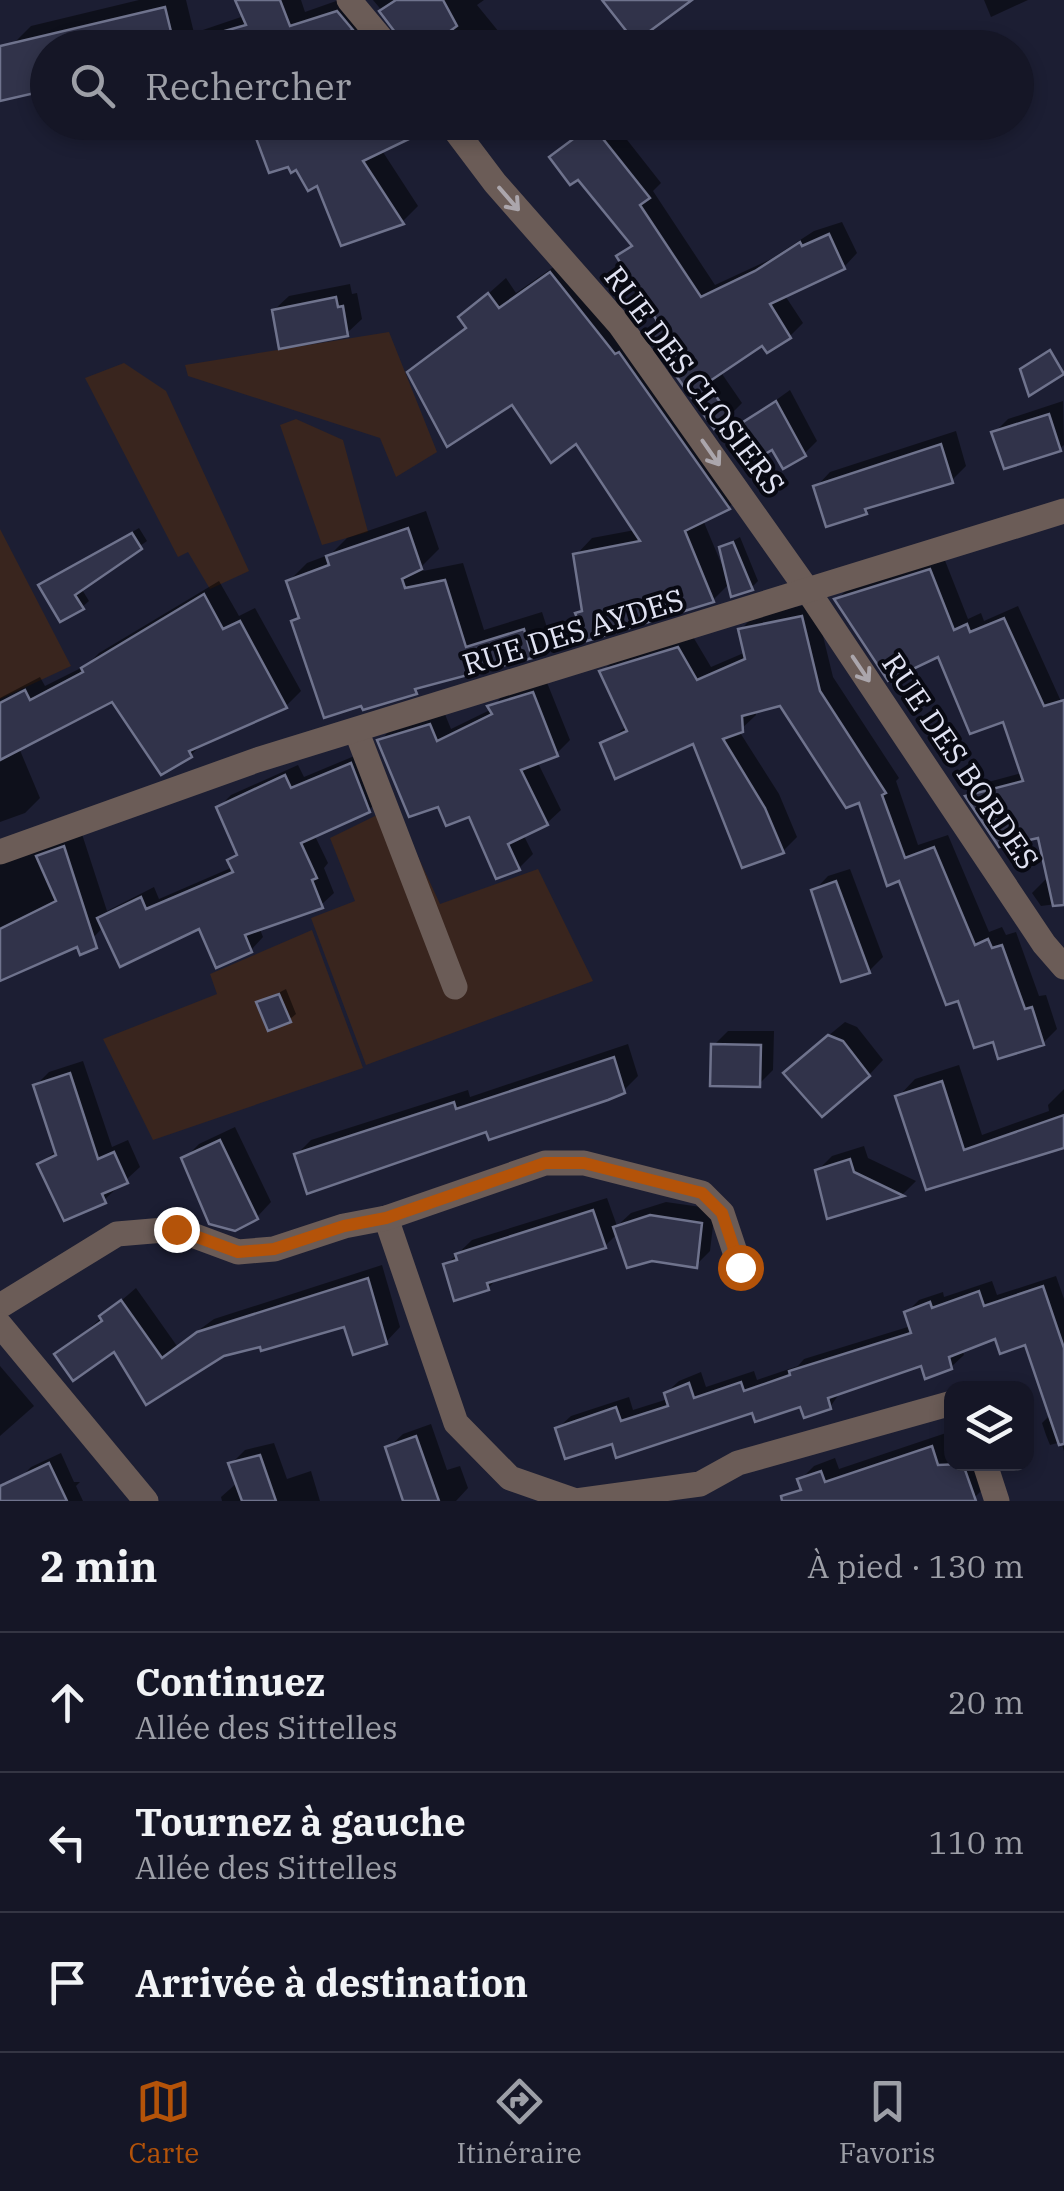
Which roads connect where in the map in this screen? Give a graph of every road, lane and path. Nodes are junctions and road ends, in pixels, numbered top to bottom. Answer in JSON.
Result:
{"nodes":[{"id":1,"x":350,"y":0,"type":"edge"},
{"id":2,"x":374,"y":30,"type":"edge"},
{"id":3,"x":462,"y":140,"type":"edge"},
{"id":4,"x":1064,"y":511,"type":"edge"},
{"id":5,"x":806,"y":588,"type":"junction"},
{"id":6,"x":356,"y":730,"type":"junction"},
{"id":7,"x":0,"y":852,"type":"edge"},
{"id":8,"x":1064,"y":967,"type":"edge"},
{"id":9,"x":456,"y":987,"type":"dead end"},
{"id":10,"x":386,"y":1218,"type":"junction"},
{"id":11,"x":740,"y":1267,"type":"dead end"},
{"id":12,"x":0,"y":1306,"type":"edge"},
{"id":13,"x":0,"y":1325,"type":"edge"},
{"id":14,"x":944,"y":1405,"type":"edge"},
{"id":15,"x":988,"y":1471,"type":"edge"},
{"id":16,"x":703,"y":1492,"type":"edge"},
{"id":17,"x":146,"y":1501,"type":"edge"},
{"id":18,"x":997,"y":1501,"type":"edge"}],
"edges":[{"from":1,"to":2,"type":"street"},
{"from":3,"to":5,"type":"street","name":"RUE DES CLOSIERS","one_way":true},
{"from":4,"to":5,"type":"street","name":"RUE DES AYDES"},
{"from":5,"to":6,"type":"street","name":"RUE DES AYDES"},
{"from":5,"to":8,"type":"street","name":"RUE DES BORDES","one_way":true},
{"from":6,"to":7,"type":"street","name":"RUE DES AYDES"},
{"from":6,"to":9,"type":"street"},
{"from":10,"to":11,"type":"street"},
{"from":10,"to":12,"type":"street"},
{"from":10,"to":16,"type":"street"},
{"from":13,"to":17,"type":"street"},
{"from":14,"to":16,"type":"street"},
{"from":15,"to":18,"type":"street"}]}
